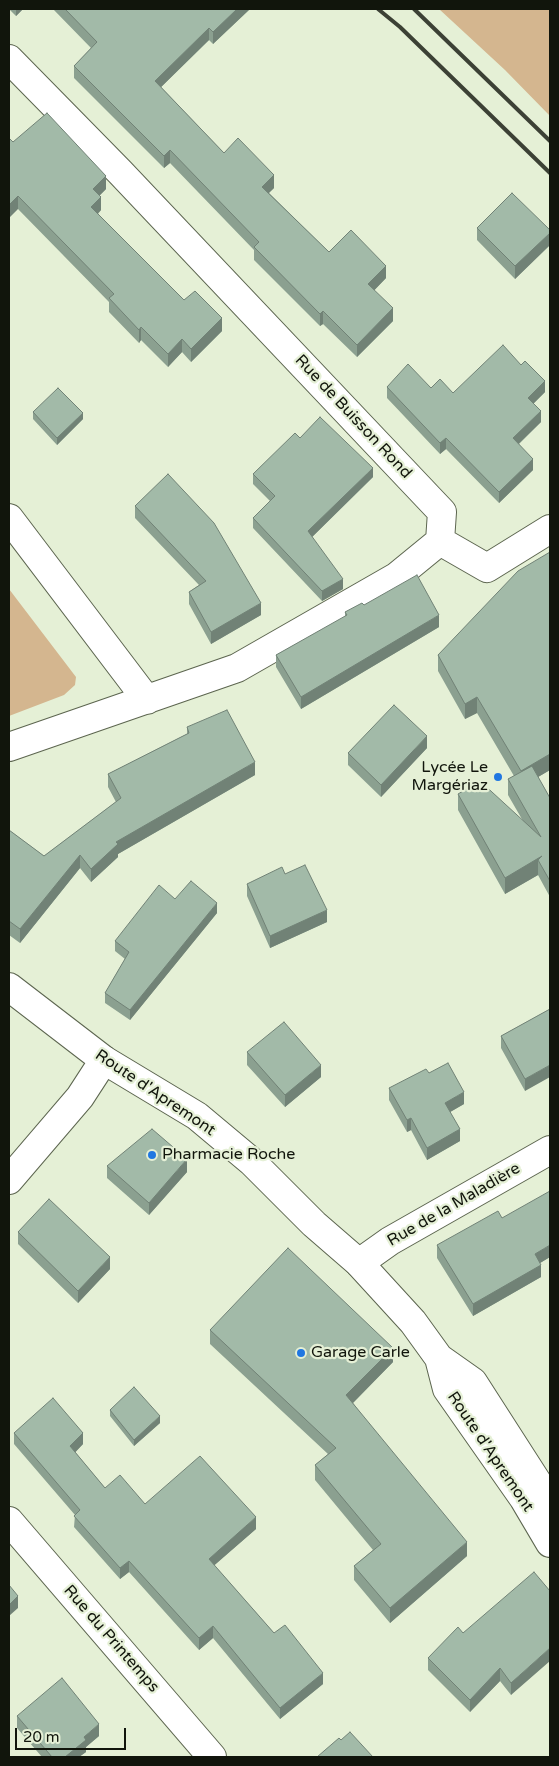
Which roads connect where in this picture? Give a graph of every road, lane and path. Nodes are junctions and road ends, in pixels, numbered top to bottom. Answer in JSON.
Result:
{"nodes":[{"id":1,"x":9,"y":59,"type":"edge"},
{"id":2,"x":9,"y":518,"type":"edge"},
{"id":3,"x":550,"y":529,"type":"edge"},
{"id":4,"x":440,"y":541,"type":"junction"},
{"id":5,"x":147,"y":700,"type":"junction"},
{"id":6,"x":9,"y":747,"type":"edge"},
{"id":7,"x":9,"y":987,"type":"edge"},
{"id":8,"x":104,"y":1060,"type":"junction"},
{"id":9,"x":550,"y":1150,"type":"edge"},
{"id":10,"x":9,"y":1180,"type":"edge"},
{"id":11,"x":359,"y":1263,"type":"junction"},
{"id":12,"x":439,"y":1358,"type":"junction"},
{"id":13,"x":550,"y":1502,"type":"edge"},
{"id":14,"x":9,"y":1520,"type":"edge"},
{"id":15,"x":550,"y":1543,"type":"edge"},
{"id":16,"x":212,"y":1757,"type":"edge"}],
"edges":[{"from":1,"to":4,"type":"street","name":"Rue de Buisson Rond"},
{"from":2,"to":5,"type":"street"},
{"from":3,"to":4,"type":"street"},
{"from":4,"to":5,"type":"street"},
{"from":5,"to":6,"type":"street"},
{"from":7,"to":8,"type":"street","name":"Route d'Apremont"},
{"from":8,"to":10,"type":"street"},
{"from":8,"to":11,"type":"street","name":"Route d'Apremont"},
{"from":9,"to":11,"type":"street","name":"Rue de la Maladière"},
{"from":11,"to":12,"type":"street","name":"Route d'Apremont"},
{"from":12,"to":13,"type":"street","name":"Route d'Apremont"},
{"from":12,"to":15,"type":"street","name":"Route d'Apremont"},
{"from":14,"to":16,"type":"street","name":"Rue du Printemps"}]}
